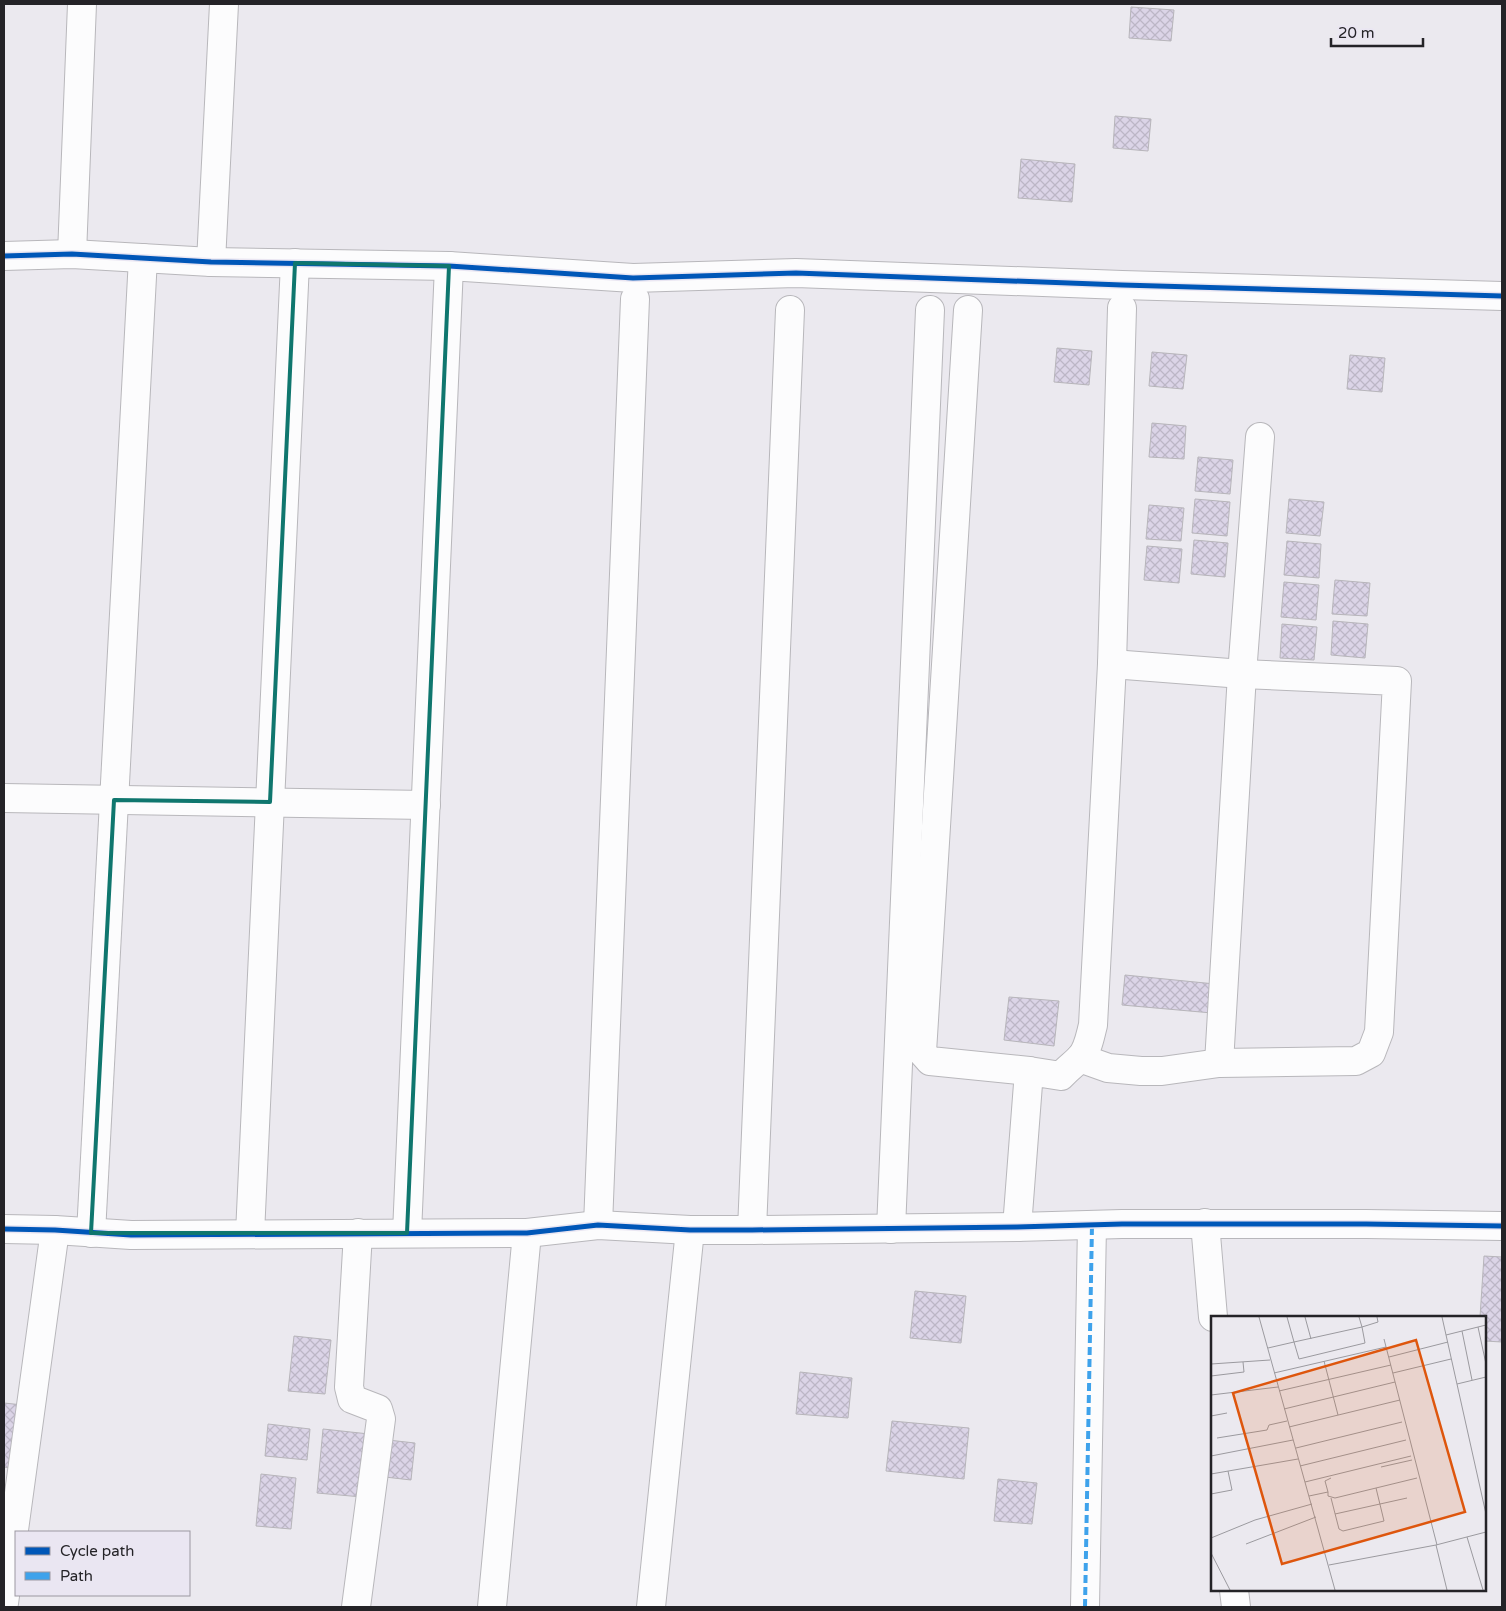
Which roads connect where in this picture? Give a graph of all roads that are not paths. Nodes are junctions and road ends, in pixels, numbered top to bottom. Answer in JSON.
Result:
{"nodes":[{"id":1,"x":82,"y":4,"type":"edge"},
{"id":2,"x":224,"y":4,"type":"edge"},
{"id":3,"x":72,"y":254,"type":"junction"},
{"id":4,"x":4,"y":256,"type":"edge"},
{"id":5,"x":143,"y":258,"type":"junction"},
{"id":6,"x":211,"y":262,"type":"junction"},
{"id":7,"x":295,"y":263,"type":"junction"},
{"id":8,"x":449,"y":266,"type":"junction"},
{"id":9,"x":1502,"y":296,"type":"edge"},
{"id":10,"x":635,"y":300,"type":"dead end"},
{"id":11,"x":1122,"y":308,"type":"dead end"},
{"id":12,"x":790,"y":310,"type":"dead end"},
{"id":13,"x":930,"y":310,"type":"dead end"},
{"id":14,"x":968,"y":310,"type":"dead end"},
{"id":15,"x":1260,"y":437,"type":"dead end"},
{"id":16,"x":1112,"y":664,"type":"junction"},
{"id":17,"x":1242,"y":674,"type":"junction"},
{"id":18,"x":4,"y":798,"type":"edge"},
{"id":19,"x":114,"y":800,"type":"junction"},
{"id":20,"x":270,"y":802,"type":"junction"},
{"id":21,"x":426,"y":805,"type":"junction"},
{"id":22,"x":1080,"y":1058,"type":"junction"},
{"id":23,"x":1219,"y":1063,"type":"junction"},
{"id":24,"x":1030,"y":1071,"type":"junction"},
{"id":25,"x":1205,"y":1223,"type":"junction"},
{"id":26,"x":598,"y":1225,"type":"junction"},
{"id":27,"x":1092,"y":1225,"type":"junction"},
{"id":28,"x":1502,"y":1226,"type":"edge"},
{"id":29,"x":1017,"y":1227,"type":"junction"},
{"id":30,"x":4,"y":1229,"type":"edge"},
{"id":31,"x":891,"y":1229,"type":"junction"},
{"id":32,"x":55,"y":1230,"type":"junction"},
{"id":33,"x":690,"y":1230,"type":"junction"},
{"id":34,"x":752,"y":1230,"type":"junction"},
{"id":35,"x":91,"y":1232,"type":"junction"},
{"id":36,"x":358,"y":1233,"type":"junction"},
{"id":37,"x":407,"y":1233,"type":"junction"},
{"id":38,"x":527,"y":1233,"type":"junction"},
{"id":39,"x":250,"y":1234,"type":"junction"},
{"id":40,"x":1213,"y":1316,"type":"edge"},
{"id":41,"x":1234,"y":1591,"type":"edge"},
{"id":42,"x":4,"y":1603,"type":"edge"},
{"id":43,"x":356,"y":1607,"type":"edge"},
{"id":44,"x":492,"y":1607,"type":"edge"},
{"id":45,"x":651,"y":1607,"type":"edge"},
{"id":46,"x":1085,"y":1607,"type":"edge"},
{"id":47,"x":1236,"y":1607,"type":"edge"}],
"edges":[{"from":1,"to":3,"type":"street"},
{"from":2,"to":6,"type":"street"},
{"from":3,"to":4,"type":"street"},
{"from":3,"to":5,"type":"street"},
{"from":5,"to":6,"type":"street"},
{"from":5,"to":19,"type":"street"},
{"from":6,"to":7,"type":"street"},
{"from":7,"to":8,"type":"street"},
{"from":7,"to":20,"type":"street"},
{"from":8,"to":9,"type":"street"},
{"from":8,"to":21,"type":"street"},
{"from":10,"to":26,"type":"street"},
{"from":11,"to":16,"type":"street"},
{"from":12,"to":34,"type":"street"},
{"from":13,"to":31,"type":"street"},
{"from":14,"to":24,"type":"street"},
{"from":15,"to":17,"type":"street"},
{"from":16,"to":17,"type":"street"},
{"from":16,"to":22,"type":"street"},
{"from":17,"to":23,"type":"street"},
{"from":17,"to":23,"type":"street"},
{"from":18,"to":19,"type":"street"},
{"from":19,"to":20,"type":"street"},
{"from":19,"to":35,"type":"street"},
{"from":20,"to":21,"type":"street"},
{"from":20,"to":39,"type":"street"},
{"from":21,"to":37,"type":"street"},
{"from":22,"to":23,"type":"street"},
{"from":22,"to":24,"type":"street"},
{"from":24,"to":29,"type":"street"},
{"from":25,"to":27,"type":"street"},
{"from":25,"to":28,"type":"street"},
{"from":25,"to":40,"type":"street"},
{"from":26,"to":33,"type":"street"},
{"from":26,"to":38,"type":"street"},
{"from":27,"to":29,"type":"street"},
{"from":27,"to":46,"type":"street"},
{"from":29,"to":31,"type":"street"},
{"from":30,"to":32,"type":"street"},
{"from":31,"to":34,"type":"street"},
{"from":32,"to":35,"type":"street"},
{"from":32,"to":42,"type":"street"},
{"from":33,"to":34,"type":"street"},
{"from":33,"to":45,"type":"street"},
{"from":35,"to":39,"type":"street"},
{"from":36,"to":37,"type":"street"},
{"from":36,"to":39,"type":"street"},
{"from":36,"to":43,"type":"street"},
{"from":37,"to":38,"type":"street"},
{"from":38,"to":44,"type":"street"},
{"from":41,"to":47,"type":"street"}]}
